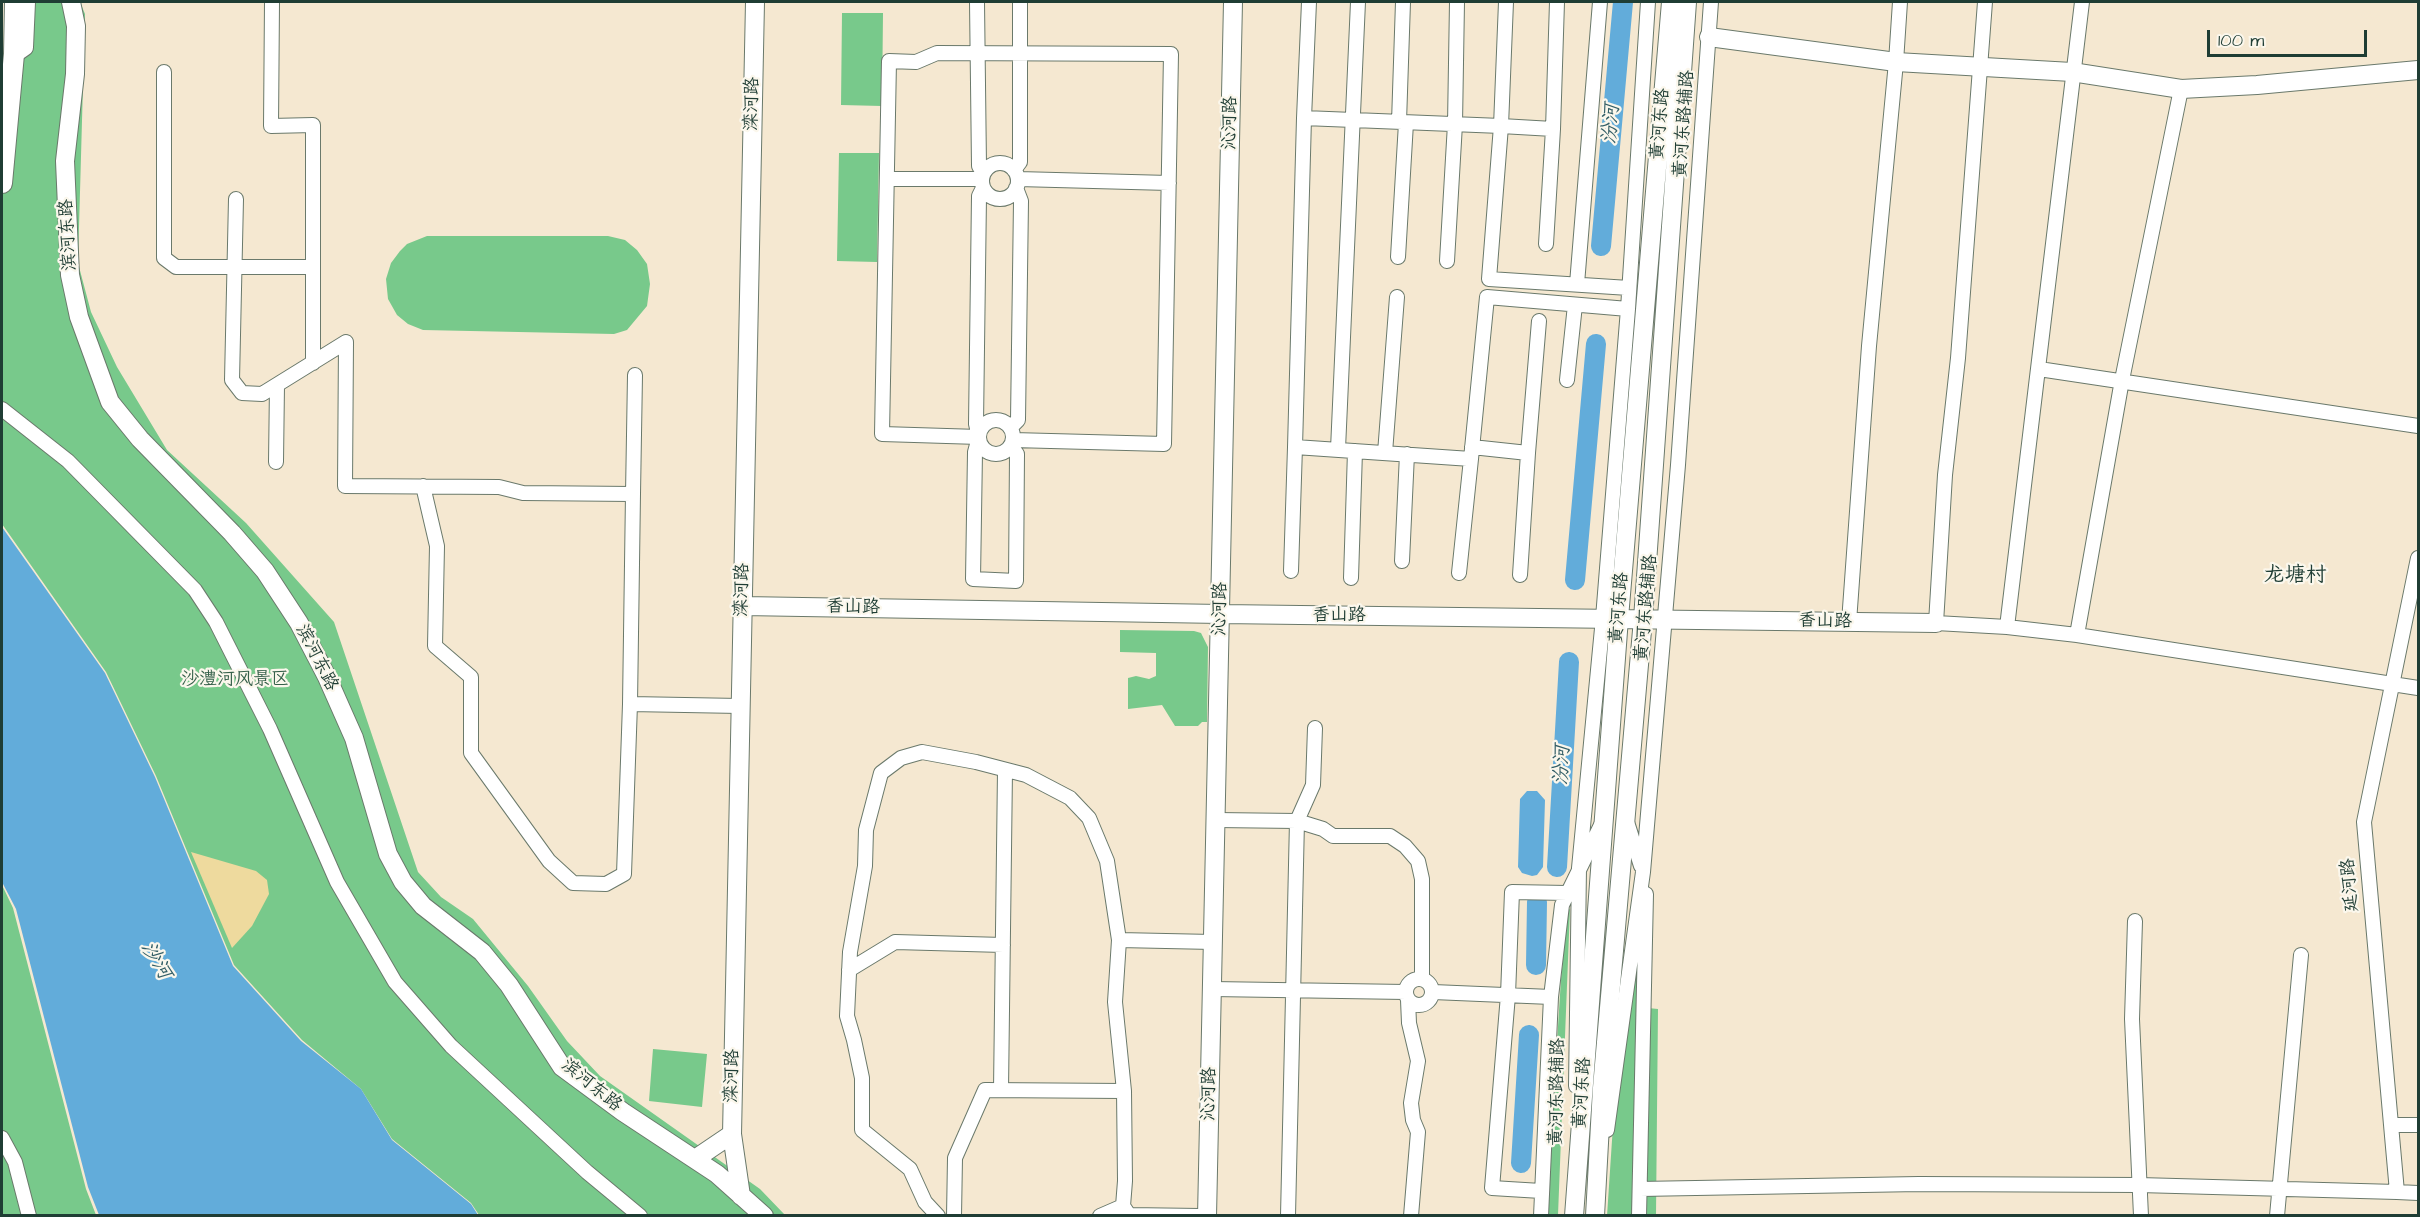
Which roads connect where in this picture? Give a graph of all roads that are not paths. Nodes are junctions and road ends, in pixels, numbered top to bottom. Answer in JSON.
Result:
{"nodes":[{"id":1,"x":15,"y":2,"type":"edge"},
{"id":2,"x":26,"y":2,"type":"edge"},
{"id":3,"x":71,"y":2,"type":"edge"},
{"id":4,"x":272,"y":2,"type":"edge"},
{"id":5,"x":754,"y":2,"type":"edge"},
{"id":6,"x":977,"y":2,"type":"edge"},
{"id":7,"x":1020,"y":2,"type":"edge"},
{"id":8,"x":1233,"y":2,"type":"edge"},
{"id":9,"x":1309,"y":2,"type":"edge"},
{"id":10,"x":1358,"y":2,"type":"edge"},
{"id":11,"x":1403,"y":2,"type":"edge"},
{"id":12,"x":1457,"y":2,"type":"edge"},
{"id":13,"x":1506,"y":2,"type":"edge"},
{"id":14,"x":1557,"y":2,"type":"edge"},
{"id":15,"x":1600,"y":2,"type":"edge"},
{"id":16,"x":1648,"y":2,"type":"edge"},
{"id":17,"x":1657,"y":2,"type":"edge"},
{"id":18,"x":1671,"y":2,"type":"edge"},
{"id":19,"x":1688,"y":2,"type":"edge"},
{"id":20,"x":1711,"y":2,"type":"edge"},
{"id":21,"x":1900,"y":2,"type":"edge"},
{"id":22,"x":1985,"y":2,"type":"edge"},
{"id":23,"x":2082,"y":2,"type":"edge"},
{"id":24,"x":1669,"y":29,"type":"junction"},
{"id":25,"x":1709,"y":37,"type":"junction"},
{"id":26,"x":977,"y":53,"type":"junction"},
{"id":27,"x":14,"y":54,"type":"junction"},
{"id":28,"x":1019,"y":54,"type":"junction"},
{"id":29,"x":1896,"y":62,"type":"junction"},
{"id":30,"x":1981,"y":66,"type":"junction"},
{"id":31,"x":2418,"y":70,"type":"edge"},
{"id":32,"x":164,"y":72,"type":"dead end"},
{"id":33,"x":2072,"y":72,"type":"junction"},
{"id":34,"x":2181,"y":89,"type":"junction"},
{"id":35,"x":1304,"y":118,"type":"junction"},
{"id":36,"x":1352,"y":121,"type":"junction"},
{"id":37,"x":1403,"y":122,"type":"junction"},
{"id":38,"x":1455,"y":124,"type":"junction"},
{"id":39,"x":1501,"y":126,"type":"junction"},
{"id":40,"x":1553,"y":129,"type":"junction"},
{"id":41,"x":1016,"y":179,"type":"junction"},
{"id":42,"x":887,"y":180,"type":"junction"},
{"id":43,"x":983,"y":180,"type":"junction"},
{"id":44,"x":2,"y":183,"type":"edge"},
{"id":45,"x":1169,"y":183,"type":"junction"},
{"id":46,"x":236,"y":199,"type":"dead end"},
{"id":47,"x":1546,"y":244,"type":"dead end"},
{"id":48,"x":1398,"y":257,"type":"dead end"},
{"id":49,"x":1447,"y":261,"type":"dead end"},
{"id":50,"x":235,"y":266,"type":"junction"},
{"id":51,"x":312,"y":267,"type":"junction"},
{"id":52,"x":1577,"y":284,"type":"junction"},
{"id":53,"x":1629,"y":288,"type":"junction"},
{"id":54,"x":1397,"y":297,"type":"dead end"},
{"id":55,"x":1575,"y":305,"type":"junction"},
{"id":56,"x":1628,"y":309,"type":"junction"},
{"id":57,"x":1539,"y":321,"type":"dead end"},
{"id":58,"x":313,"y":363,"type":"junction"},
{"id":59,"x":2039,"y":369,"type":"junction"},
{"id":60,"x":635,"y":375,"type":"dead end"},
{"id":61,"x":1567,"y":380,"type":"dead end"},
{"id":62,"x":2122,"y":381,"type":"junction"},
{"id":63,"x":277,"y":385,"type":"junction"},
{"id":64,"x":2,"y":409,"type":"edge"},
{"id":65,"x":2418,"y":426,"type":"edge"},
{"id":66,"x":980,"y":437,"type":"junction"},
{"id":67,"x":1011,"y":438,"type":"junction"},
{"id":68,"x":1294,"y":447,"type":"junction"},
{"id":69,"x":1338,"y":449,"type":"junction"},
{"id":70,"x":1355,"y":451,"type":"junction"},
{"id":71,"x":1385,"y":453,"type":"junction"},
{"id":72,"x":1472,"y":453,"type":"junction"},
{"id":73,"x":1528,"y":453,"type":"junction"},
{"id":74,"x":1407,"y":454,"type":"junction"},
{"id":75,"x":276,"y":462,"type":"dead end"},
{"id":76,"x":423,"y":486,"type":"junction"},
{"id":77,"x":633,"y":494,"type":"junction"},
{"id":78,"x":2418,"y":558,"type":"edge"},
{"id":79,"x":1402,"y":561,"type":"dead end"},
{"id":80,"x":1291,"y":571,"type":"dead end"},
{"id":81,"x":1459,"y":573,"type":"dead end"},
{"id":82,"x":1520,"y":575,"type":"dead end"},
{"id":83,"x":1351,"y":578,"type":"dead end"},
{"id":84,"x":743,"y":606,"type":"junction"},
{"id":85,"x":1221,"y":615,"type":"junction"},
{"id":86,"x":1611,"y":618,"type":"junction"},
{"id":87,"x":1643,"y":619,"type":"junction"},
{"id":88,"x":1664,"y":620,"type":"junction"},
{"id":89,"x":1849,"y":622,"type":"junction"},
{"id":90,"x":1936,"y":623,"type":"junction"},
{"id":91,"x":2007,"y":627,"type":"junction"},
{"id":92,"x":2078,"y":635,"type":"junction"},
{"id":93,"x":2392,"y":684,"type":"junction"},
{"id":94,"x":2418,"y":688,"type":"edge"},
{"id":95,"x":630,"y":704,"type":"junction"},
{"id":96,"x":740,"y":706,"type":"junction"},
{"id":97,"x":1315,"y":728,"type":"dead end"},
{"id":98,"x":1005,"y":770,"type":"junction"},
{"id":99,"x":1606,"y":816,"type":"junction"},
{"id":100,"x":1626,"y":816,"type":"junction"},
{"id":101,"x":1216,"y":820,"type":"junction"},
{"id":102,"x":1297,"y":821,"type":"junction"},
{"id":103,"x":1578,"y":868,"type":"junction"},
{"id":104,"x":1643,"y":872,"type":"junction"},
{"id":105,"x":1568,"y":893,"type":"junction"},
{"id":106,"x":2135,"y":921,"type":"dead end"},
{"id":107,"x":1119,"y":940,"type":"junction"},
{"id":108,"x":1213,"y":942,"type":"junction"},
{"id":109,"x":1003,"y":945,"type":"junction"},
{"id":110,"x":2301,"y":955,"type":"dead end"},
{"id":111,"x":849,"y":970,"type":"junction"},
{"id":112,"x":1422,"y":979,"type":"junction"},
{"id":113,"x":1212,"y":989,"type":"junction"},
{"id":114,"x":1293,"y":990,"type":"junction"},
{"id":115,"x":1433,"y":992,"type":"junction"},
{"id":116,"x":1508,"y":995,"type":"junction"},
{"id":117,"x":1407,"y":996,"type":"junction"},
{"id":118,"x":1551,"y":997,"type":"junction"},
{"id":119,"x":1001,"y":1090,"type":"junction"},
{"id":120,"x":1124,"y":1091,"type":"junction"},
{"id":121,"x":2391,"y":1125,"type":"junction"},
{"id":122,"x":2418,"y":1125,"type":"edge"},
{"id":123,"x":732,"y":1134,"type":"junction"},
{"id":124,"x":2,"y":1138,"type":"edge"},
{"id":125,"x":695,"y":1159,"type":"junction"},
{"id":126,"x":2139,"y":1185,"type":"junction"},
{"id":127,"x":2280,"y":1188,"type":"junction"},
{"id":128,"x":1640,"y":1189,"type":"junction"},
{"id":129,"x":1541,"y":1191,"type":"junction"},
{"id":130,"x":2397,"y":1192,"type":"junction"},
{"id":131,"x":2418,"y":1193,"type":"edge"},
{"id":132,"x":741,"y":1196,"type":"junction"},
{"id":133,"x":1123,"y":1206,"type":"junction"},
{"id":134,"x":1574,"y":1214,"type":"edge"},
{"id":135,"x":30,"y":1215,"type":"edge"},
{"id":136,"x":640,"y":1215,"type":"edge"},
{"id":137,"x":764,"y":1215,"type":"edge"},
{"id":138,"x":938,"y":1215,"type":"edge"},
{"id":139,"x":954,"y":1215,"type":"edge"},
{"id":140,"x":1100,"y":1215,"type":"edge"},
{"id":141,"x":1200,"y":1215,"type":"edge"},
{"id":142,"x":1207,"y":1215,"type":"edge"},
{"id":143,"x":1288,"y":1215,"type":"edge"},
{"id":144,"x":1411,"y":1215,"type":"edge"},
{"id":145,"x":1541,"y":1215,"type":"edge"},
{"id":146,"x":1595,"y":1215,"type":"edge"},
{"id":147,"x":1640,"y":1215,"type":"edge"},
{"id":148,"x":2141,"y":1215,"type":"edge"},
{"id":149,"x":2277,"y":1215,"type":"edge"}],
"edges":[{"from":1,"to":27,"type":"main road"},
{"from":2,"to":27,"type":"street"},
{"from":3,"to":125,"type":"street","name":"滨河东路"},
{"from":4,"to":51,"type":"street"},
{"from":5,"to":84,"type":"street","name":"滦河路"},
{"from":6,"to":26,"type":"street"},
{"from":7,"to":28,"type":"street"},
{"from":8,"to":85,"type":"street","name":"沁河路"},
{"from":9,"to":35,"type":"street"},
{"from":10,"to":36,"type":"street"},
{"from":11,"to":37,"type":"street"},
{"from":12,"to":38,"type":"street"},
{"from":13,"to":39,"type":"street"},
{"from":14,"to":40,"type":"street"},
{"from":15,"to":52,"type":"street"},
{"from":16,"to":53,"type":"street","name":"黄河东路辅路"},
{"from":17,"to":24,"type":"street"},
{"from":18,"to":24,"type":"street","name":"黄河东路"},
{"from":19,"to":87,"type":"street","name":"黄河东路"},
{"from":20,"to":25,"type":"street","name":"黄河东路辅路"},
{"from":21,"to":29,"type":"street"},
{"from":22,"to":30,"type":"street"},
{"from":23,"to":33,"type":"street"},
{"from":24,"to":86,"type":"street","name":"黄河东路"},
{"from":25,"to":29,"type":"street"},
{"from":25,"to":88,"type":"street","name":"黄河东路辅路"},
{"from":26,"to":28,"type":"street"},
{"from":26,"to":42,"type":"street"},
{"from":26,"to":43,"type":"street"},
{"from":27,"to":44,"type":"main road"},
{"from":28,"to":41,"type":"street"},
{"from":28,"to":45,"type":"street"},
{"from":29,"to":30,"type":"street"},
{"from":29,"to":89,"type":"street"},
{"from":30,"to":33,"type":"street"},
{"from":30,"to":90,"type":"street"},
{"from":31,"to":34,"type":"street"},
{"from":32,"to":50,"type":"street"},
{"from":33,"to":34,"type":"street"},
{"from":33,"to":59,"type":"street"},
{"from":34,"to":62,"type":"street"},
{"from":35,"to":36,"type":"street"},
{"from":35,"to":68,"type":"street"},
{"from":36,"to":37,"type":"street"},
{"from":36,"to":69,"type":"street"},
{"from":37,"to":38,"type":"street"},
{"from":37,"to":48,"type":"street"},
{"from":38,"to":39,"type":"street"},
{"from":38,"to":49,"type":"street"},
{"from":39,"to":40,"type":"street"},
{"from":39,"to":52,"type":"street"},
{"from":40,"to":47,"type":"street"},
{"from":41,"to":43,"type":"street"},
{"from":41,"to":43,"type":"street"},
{"from":41,"to":45,"type":"street"},
{"from":41,"to":67,"type":"street"},
{"from":42,"to":43,"type":"street"},
{"from":42,"to":66,"type":"street"},
{"from":43,"to":66,"type":"street"},
{"from":45,"to":67,"type":"street"},
{"from":46,"to":50,"type":"street"},
{"from":50,"to":51,"type":"street"},
{"from":50,"to":63,"type":"street"},
{"from":51,"to":58,"type":"street"},
{"from":52,"to":53,"type":"street"},
{"from":53,"to":56,"type":"street","name":"黄河东路辅路"},
{"from":54,"to":71,"type":"street"},
{"from":55,"to":56,"type":"street"},
{"from":55,"to":61,"type":"street"},
{"from":55,"to":72,"type":"street"},
{"from":56,"to":86,"type":"street","name":"黄河东路辅路"},
{"from":57,"to":73,"type":"street"},
{"from":58,"to":63,"type":"street"},
{"from":58,"to":76,"type":"street"},
{"from":59,"to":62,"type":"street"},
{"from":59,"to":91,"type":"street"},
{"from":60,"to":77,"type":"street"},
{"from":62,"to":65,"type":"street"},
{"from":62,"to":92,"type":"street"},
{"from":63,"to":75,"type":"street"},
{"from":64,"to":136,"type":"street"},
{"from":66,"to":67,"type":"street"},
{"from":66,"to":67,"type":"street"},
{"from":66,"to":67,"type":"street"},
{"from":68,"to":69,"type":"street"},
{"from":68,"to":80,"type":"street"},
{"from":69,"to":70,"type":"street"},
{"from":70,"to":71,"type":"street"},
{"from":70,"to":83,"type":"street"},
{"from":71,"to":74,"type":"street"},
{"from":72,"to":73,"type":"street"},
{"from":72,"to":74,"type":"street"},
{"from":72,"to":81,"type":"street"},
{"from":73,"to":82,"type":"street"},
{"from":74,"to":79,"type":"street"},
{"from":76,"to":77,"type":"street"},
{"from":76,"to":95,"type":"street"},
{"from":77,"to":95,"type":"street"},
{"from":78,"to":93,"type":"street","name":"延河路"},
{"from":84,"to":85,"type":"street","name":"香山路"},
{"from":84,"to":96,"type":"street","name":"滦河路"},
{"from":85,"to":86,"type":"street","name":"香山路"},
{"from":85,"to":101,"type":"street","name":"沁河路"},
{"from":86,"to":87,"type":"street","name":"香山路"},
{"from":86,"to":99,"type":"street","name":"黄河东路"},
{"from":86,"to":103,"type":"street","name":"黄河东路辅路"},
{"from":87,"to":88,"type":"street","name":"香山路"},
{"from":87,"to":100,"type":"street","name":"黄河东路"},
{"from":88,"to":89,"type":"street","name":"香山路"},
{"from":88,"to":104,"type":"street","name":"黄河东路辅路"},
{"from":89,"to":90,"type":"street","name":"香山路"},
{"from":90,"to":91,"type":"street"},
{"from":91,"to":92,"type":"street"},
{"from":92,"to":93,"type":"street"},
{"from":93,"to":94,"type":"street"},
{"from":93,"to":121,"type":"street","name":"延河路"},
{"from":95,"to":96,"type":"street"},
{"from":96,"to":123,"type":"street","name":"滦河路"},
{"from":97,"to":102,"type":"street"},
{"from":98,"to":107,"type":"street"},
{"from":98,"to":109,"type":"street"},
{"from":98,"to":111,"type":"street"},
{"from":99,"to":103,"type":"street"},
{"from":99,"to":134,"type":"street","name":"黄河东路"},
{"from":100,"to":104,"type":"street"},
{"from":100,"to":146,"type":"street","name":"黄河东路"},
{"from":101,"to":102,"type":"street"},
{"from":101,"to":108,"type":"street","name":"沁河路"},
{"from":102,"to":112,"type":"street"},
{"from":102,"to":114,"type":"street"},
{"from":103,"to":105,"type":"street"},
{"from":103,"to":134,"type":"street","name":"黄河东路辅路"},
{"from":104,"to":128,"type":"street"},
{"from":104,"to":146,"type":"street","name":"黄河东路辅路"},
{"from":105,"to":116,"type":"street"},
{"from":105,"to":118,"type":"street"},
{"from":106,"to":126,"type":"street"},
{"from":107,"to":108,"type":"street"},
{"from":107,"to":120,"type":"street"},
{"from":108,"to":113,"type":"street","name":"沁河路"},
{"from":109,"to":111,"type":"street"},
{"from":109,"to":119,"type":"street"},
{"from":110,"to":127,"type":"street"},
{"from":111,"to":138,"type":"street"},
{"from":112,"to":115,"type":"street"},
{"from":112,"to":117,"type":"street"},
{"from":113,"to":114,"type":"street"},
{"from":113,"to":142,"type":"street","name":"沁河路"},
{"from":114,"to":117,"type":"street"},
{"from":114,"to":143,"type":"street"},
{"from":115,"to":116,"type":"street"},
{"from":115,"to":117,"type":"street"},
{"from":116,"to":118,"type":"street"},
{"from":116,"to":129,"type":"street"},
{"from":117,"to":144,"type":"street"},
{"from":118,"to":129,"type":"street"},
{"from":119,"to":120,"type":"street"},
{"from":119,"to":139,"type":"street"},
{"from":120,"to":133,"type":"street"},
{"from":121,"to":122,"type":"street"},
{"from":121,"to":130,"type":"street","name":"延河路"},
{"from":123,"to":125,"type":"street"},
{"from":123,"to":132,"type":"street","name":"滦河路"},
{"from":124,"to":135,"type":"street"},
{"from":125,"to":132,"type":"street","name":"滨河东路"},
{"from":126,"to":127,"type":"street"},
{"from":126,"to":128,"type":"street"},
{"from":126,"to":148,"type":"street"},
{"from":127,"to":130,"type":"street"},
{"from":127,"to":149,"type":"street"},
{"from":128,"to":147,"type":"street"},
{"from":129,"to":145,"type":"street"},
{"from":130,"to":131,"type":"street"},
{"from":132,"to":137,"type":"street","name":"滨河东路"},
{"from":133,"to":140,"type":"street"},
{"from":133,"to":141,"type":"street"}]}
